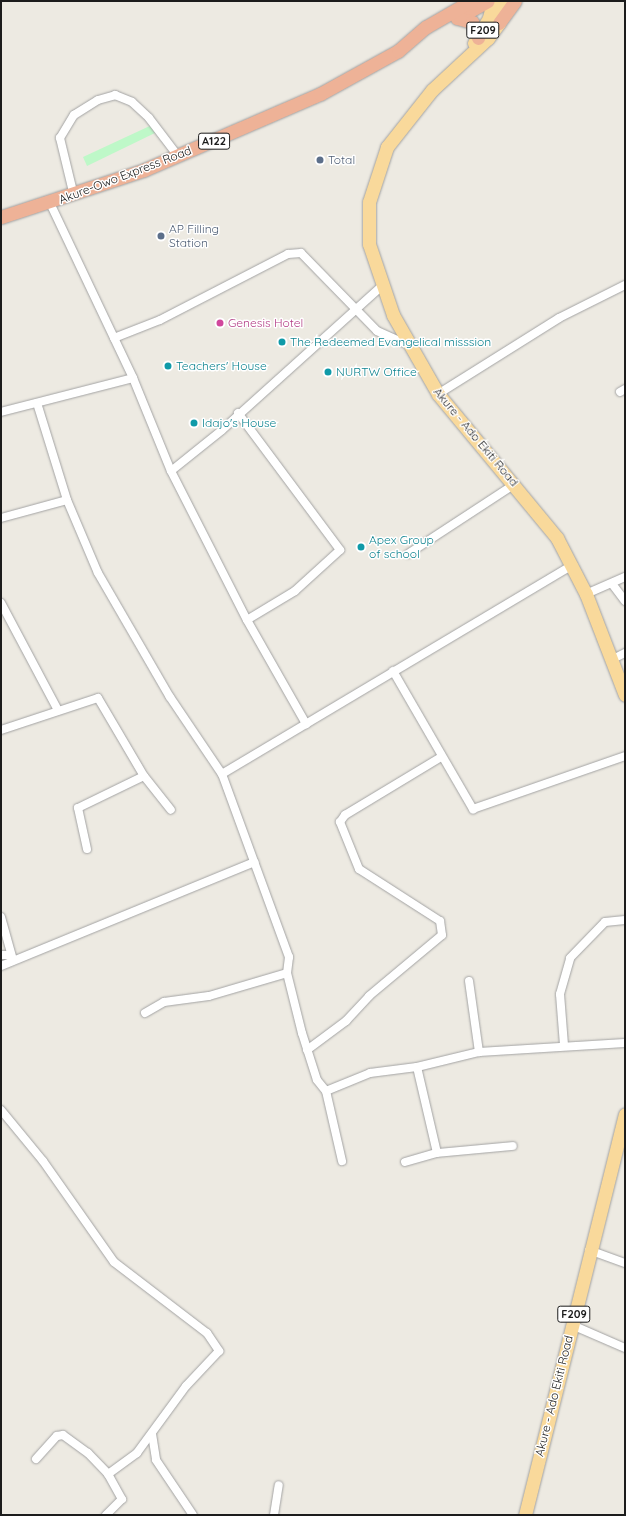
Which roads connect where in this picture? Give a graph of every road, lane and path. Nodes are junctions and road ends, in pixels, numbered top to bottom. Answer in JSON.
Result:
{"nodes":[{"id":1,"x":471,"y":1,"type":"edge"},
{"id":2,"x":488,"y":1,"type":"edge"},
{"id":3,"x":493,"y":1,"type":"edge"},
{"id":4,"x":503,"y":1,"type":"edge"},
{"id":5,"x":515,"y":1,"type":"edge"},
{"id":6,"x":456,"y":18,"type":"junction"},
{"id":7,"x":499,"y":24,"type":"junction"},
{"id":8,"x":416,"y":37,"type":"junction"},
{"id":9,"x":478,"y":38,"type":"junction"},
{"id":10,"x":468,"y":56,"type":"junction"},
{"id":11,"x":178,"y":156,"type":"junction"},
{"id":12,"x":74,"y":196,"type":"junction"},
{"id":13,"x":50,"y":203,"type":"junction"},
{"id":14,"x":1,"y":217,"type":"edge"},
{"id":15,"x":625,"y":285,"type":"edge"},
{"id":16,"x":381,"y":287,"type":"junction"},
{"id":17,"x":355,"y":309,"type":"junction"},
{"id":18,"x":114,"y":338,"type":"junction"},
{"id":19,"x":408,"y":345,"type":"junction"},
{"id":20,"x":133,"y":378,"type":"junction"},
{"id":21,"x":438,"y":394,"type":"junction"},
{"id":22,"x":37,"y":403,"type":"junction"},
{"id":23,"x":1,"y":412,"type":"edge"},
{"id":24,"x":238,"y":413,"type":"junction"},
{"id":25,"x":171,"y":471,"type":"junction"},
{"id":26,"x":515,"y":484,"type":"junction"},
{"id":27,"x":67,"y":500,"type":"junction"},
{"id":28,"x":1,"y":518,"type":"edge"},
{"id":29,"x":408,"y":554,"type":"dead end"},
{"id":30,"x":572,"y":565,"type":"junction"},
{"id":31,"x":625,"y":577,"type":"edge"},
{"id":32,"x":613,"y":584,"type":"junction"},
{"id":33,"x":586,"y":594,"type":"junction"},
{"id":34,"x":625,"y":601,"type":"edge"},
{"id":35,"x":1,"y":603,"type":"edge"},
{"id":36,"x":4,"y":617,"type":"edge"},
{"id":37,"x":247,"y":620,"type":"junction"},
{"id":38,"x":625,"y":653,"type":"edge"},
{"id":39,"x":611,"y":660,"type":"junction"},
{"id":40,"x":393,"y":671,"type":"junction"},
{"id":41,"x":625,"y":695,"type":"edge"},
{"id":42,"x":58,"y":710,"type":"junction"},
{"id":43,"x":306,"y":724,"type":"junction"},
{"id":44,"x":1,"y":730,"type":"edge"},
{"id":45,"x":625,"y":756,"type":"edge"},
{"id":46,"x":441,"y":757,"type":"junction"},
{"id":47,"x":222,"y":774,"type":"junction"},
{"id":48,"x":144,"y":776,"type":"junction"},
{"id":49,"x":171,"y":810,"type":"dead end"},
{"id":50,"x":87,"y":849,"type":"dead end"},
{"id":51,"x":255,"y":862,"type":"junction"},
{"id":52,"x":1,"y":917,"type":"edge"},
{"id":53,"x":625,"y":920,"type":"edge"},
{"id":54,"x":1,"y":954,"type":"edge"},
{"id":55,"x":12,"y":957,"type":"junction"},
{"id":56,"x":1,"y":966,"type":"edge"},
{"id":57,"x":287,"y":973,"type":"junction"},
{"id":58,"x":469,"y":981,"type":"dead end"},
{"id":59,"x":145,"y":1013,"type":"dead end"},
{"id":60,"x":625,"y":1043,"type":"edge"},
{"id":61,"x":564,"y":1045,"type":"junction"},
{"id":62,"x":308,"y":1050,"type":"junction"},
{"id":63,"x":479,"y":1052,"type":"junction"},
{"id":64,"x":417,"y":1067,"type":"junction"},
{"id":65,"x":326,"y":1091,"type":"junction"},
{"id":66,"x":1,"y":1110,"type":"edge"},
{"id":67,"x":625,"y":1114,"type":"edge"},
{"id":68,"x":513,"y":1146,"type":"dead end"},
{"id":69,"x":437,"y":1153,"type":"junction"},
{"id":70,"x":342,"y":1162,"type":"dead end"},
{"id":71,"x":405,"y":1162,"type":"dead end"},
{"id":72,"x":589,"y":1250,"type":"junction"},
{"id":73,"x":625,"y":1263,"type":"edge"},
{"id":74,"x":572,"y":1325,"type":"junction"},
{"id":75,"x":625,"y":1348,"type":"edge"},
{"id":76,"x":152,"y":1434,"type":"junction"},
{"id":77,"x":36,"y":1459,"type":"dead end"},
{"id":78,"x":108,"y":1474,"type":"junction"},
{"id":79,"x":279,"y":1485,"type":"dead end"},
{"id":80,"x":106,"y":1515,"type":"edge"},
{"id":81,"x":193,"y":1515,"type":"edge"},
{"id":82,"x":274,"y":1515,"type":"edge"},
{"id":83,"x":525,"y":1515,"type":"edge"}],
"edges":[{"from":1,"to":8,"type":"highway","name":"Akure-Owo Express Road","number":"A122"},
{"from":2,"to":6,"type":"highway","name":"Akure-Owo Express Road","number":"A122"},
{"from":3,"to":9,"type":"main road","number":"F209"},
{"from":4,"to":7,"type":"main road","number":"F209"},
{"from":5,"to":7,"type":"highway"},
{"from":6,"to":8,"type":"highway","name":"Akure-Owo Express Road","number":"A122"},
{"from":6,"to":9,"type":"highway"},
{"from":7,"to":10,"type":"main road","name":"Akure - Ado Ekiti Road","number":"F209"},
{"from":8,"to":11,"type":"highway","name":"Akure-Owo Express Road","number":"A122"},
{"from":9,"to":10,"type":"main road","number":"F209"},
{"from":10,"to":16,"type":"main road","name":"Akure - Ado Ekiti Road","number":"F209"},
{"from":11,"to":12,"type":"highway","name":"Akure-Owo Express Road","number":"A122"},
{"from":11,"to":12,"type":"street"},
{"from":12,"to":13,"type":"highway","name":"Akure-Owo Express Road","number":"A122"},
{"from":13,"to":14,"type":"highway","name":"Akure-Owo Express Road","number":"A122"},
{"from":13,"to":18,"type":"street"},
{"from":15,"to":21,"type":"street"},
{"from":16,"to":17,"type":"street"},
{"from":16,"to":19,"type":"main road","name":"Akure - Ado Ekiti Road","number":"F209"},
{"from":17,"to":18,"type":"street"},
{"from":17,"to":19,"type":"street"},
{"from":17,"to":24,"type":"street"},
{"from":18,"to":20,"type":"street"},
{"from":19,"to":21,"type":"main road","name":"Akure - Ado Ekiti Road","number":"F209"},
{"from":20,"to":22,"type":"street"},
{"from":20,"to":25,"type":"street"},
{"from":21,"to":26,"type":"main road","name":"Akure - Ado Ekiti Road","number":"F209"},
{"from":22,"to":23,"type":"street"},
{"from":22,"to":27,"type":"street"},
{"from":24,"to":25,"type":"street"},
{"from":24,"to":37,"type":"street"},
{"from":25,"to":37,"type":"street"},
{"from":26,"to":29,"type":"street"},
{"from":26,"to":30,"type":"main road","name":"Akure - Ado Ekiti Road","number":"F209"},
{"from":27,"to":28,"type":"street"},
{"from":27,"to":47,"type":"street"},
{"from":30,"to":33,"type":"main road","name":"Akure - Ado Ekiti Road","number":"F209"},
{"from":30,"to":40,"type":"street"},
{"from":31,"to":32,"type":"street"},
{"from":32,"to":33,"type":"street"},
{"from":32,"to":34,"type":"street"},
{"from":33,"to":39,"type":"main road","name":"Akure - Ado Ekiti Road","number":"F209"},
{"from":35,"to":36,"type":"street"},
{"from":36,"to":42,"type":"street"},
{"from":37,"to":43,"type":"street"},
{"from":38,"to":39,"type":"street"},
{"from":39,"to":41,"type":"main road","name":"Akure - Ado Ekiti Road","number":"F209"},
{"from":40,"to":43,"type":"street"},
{"from":40,"to":46,"type":"street"},
{"from":42,"to":44,"type":"street"},
{"from":42,"to":48,"type":"street"},
{"from":43,"to":47,"type":"street"},
{"from":45,"to":46,"type":"street"},
{"from":46,"to":62,"type":"street"},
{"from":47,"to":51,"type":"street"},
{"from":48,"to":49,"type":"street"},
{"from":48,"to":50,"type":"street"},
{"from":51,"to":55,"type":"street"},
{"from":51,"to":57,"type":"street"},
{"from":52,"to":55,"type":"street"},
{"from":53,"to":61,"type":"street"},
{"from":54,"to":55,"type":"street"},
{"from":55,"to":56,"type":"street"},
{"from":57,"to":59,"type":"street"},
{"from":57,"to":62,"type":"street"},
{"from":58,"to":63,"type":"street"},
{"from":60,"to":61,"type":"street"},
{"from":61,"to":63,"type":"street"},
{"from":62,"to":65,"type":"street"},
{"from":63,"to":64,"type":"street"},
{"from":64,"to":65,"type":"street"},
{"from":64,"to":69,"type":"street"},
{"from":65,"to":70,"type":"street"},
{"from":66,"to":76,"type":"street"},
{"from":67,"to":72,"type":"main road","name":"Akure - Ado Ekiti Road","number":"F209"},
{"from":68,"to":69,"type":"street"},
{"from":69,"to":71,"type":"street"},
{"from":72,"to":73,"type":"street"},
{"from":72,"to":74,"type":"main road","name":"Akure - Ado Ekiti Road","number":"F209"},
{"from":74,"to":75,"type":"street"},
{"from":74,"to":83,"type":"main road","name":"Akure - Ado Ekiti Road","number":"F209"},
{"from":76,"to":78,"type":"street"},
{"from":76,"to":81,"type":"street"},
{"from":77,"to":78,"type":"street"},
{"from":78,"to":80,"type":"street"},
{"from":79,"to":82,"type":"street"}]}
